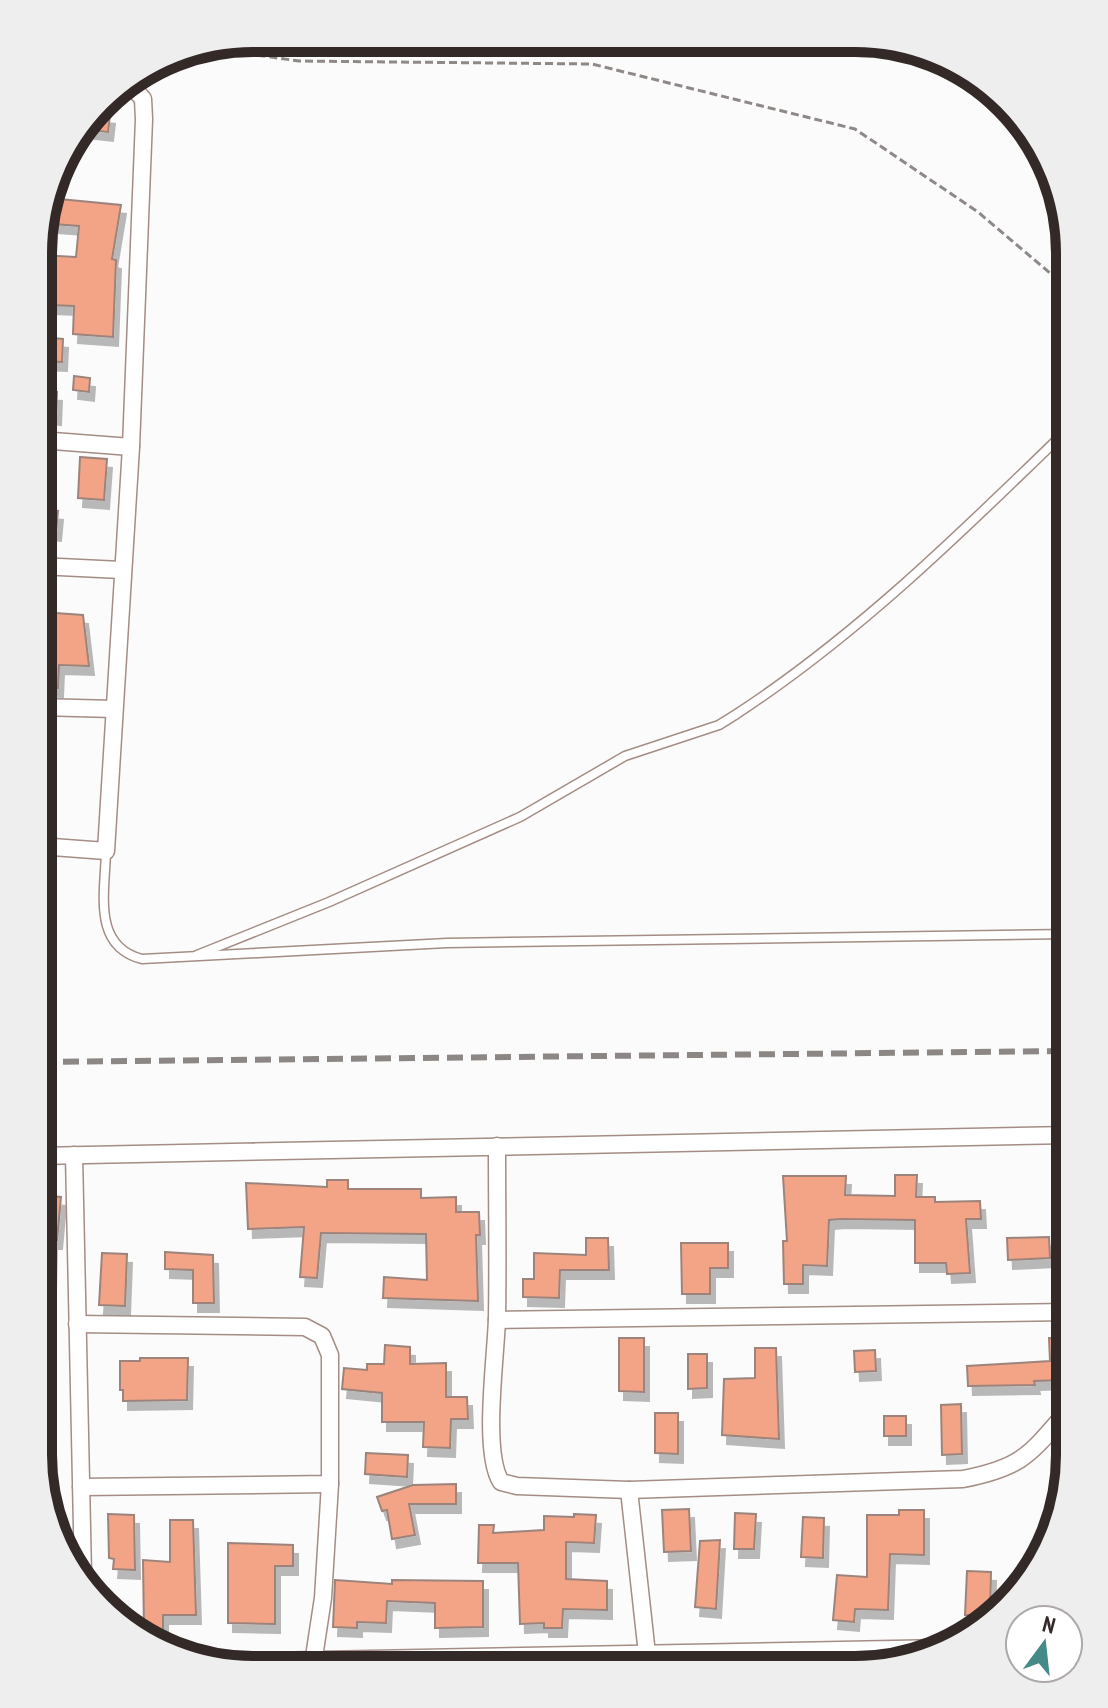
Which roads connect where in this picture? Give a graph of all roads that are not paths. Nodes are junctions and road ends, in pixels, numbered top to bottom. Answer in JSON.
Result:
{"nodes":[{"id":1,"x":135,"y":91,"type":"edge"},
{"id":2,"x":52,"y":441,"type":"edge"},
{"id":3,"x":1056,"y":441,"type":"edge"},
{"id":4,"x":131,"y":447,"type":"junction"},
{"id":5,"x":52,"y":567,"type":"edge"},
{"id":6,"x":121,"y":570,"type":"junction"},
{"id":7,"x":52,"y":707,"type":"edge"},
{"id":8,"x":114,"y":709,"type":"junction"},
{"id":9,"x":52,"y":847,"type":"edge"},
{"id":10,"x":106,"y":851,"type":"junction"},
{"id":11,"x":1056,"y":934,"type":"edge"},
{"id":12,"x":189,"y":958,"type":"junction"},
{"id":13,"x":1056,"y":1135,"type":"edge"},
{"id":14,"x":497,"y":1146,"type":"junction"},
{"id":15,"x":74,"y":1155,"type":"junction"},
{"id":16,"x":52,"y":1156,"type":"edge"},
{"id":17,"x":1056,"y":1312,"type":"edge"},
{"id":18,"x":497,"y":1320,"type":"junction"},
{"id":19,"x":77,"y":1324,"type":"junction"},
{"id":20,"x":1056,"y":1424,"type":"edge"},
{"id":21,"x":330,"y":1484,"type":"junction"},
{"id":22,"x":81,"y":1487,"type":"junction"},
{"id":23,"x":629,"y":1490,"type":"junction"},
{"id":24,"x":83,"y":1562,"type":"edge"},
{"id":25,"x":906,"y":1649,"type":"edge"},
{"id":26,"x":795,"y":1651,"type":"junction"},
{"id":27,"x":647,"y":1654,"type":"junction"},
{"id":28,"x":314,"y":1656,"type":"edge"},
{"id":29,"x":620,"y":1656,"type":"edge"},
{"id":30,"x":795,"y":1656,"type":"edge"}],
"edges":[{"from":1,"to":4,"type":"street"},
{"from":2,"to":4,"type":"street"},
{"from":3,"to":12,"type":"lane"},
{"from":4,"to":6,"type":"street"},
{"from":5,"to":6,"type":"street"},
{"from":6,"to":8,"type":"street"},
{"from":7,"to":8,"type":"street"},
{"from":8,"to":10,"type":"street"},
{"from":9,"to":10,"type":"street"},
{"from":10,"to":12,"type":"lane"},
{"from":11,"to":12,"type":"lane"},
{"from":13,"to":14,"type":"street"},
{"from":14,"to":15,"type":"street"},
{"from":14,"to":18,"type":"street"},
{"from":15,"to":16,"type":"street"},
{"from":15,"to":19,"type":"street"},
{"from":17,"to":18,"type":"street"},
{"from":18,"to":23,"type":"street"},
{"from":19,"to":21,"type":"street"},
{"from":19,"to":22,"type":"street"},
{"from":20,"to":23,"type":"street"},
{"from":21,"to":22,"type":"street"},
{"from":21,"to":28,"type":"street"},
{"from":22,"to":24,"type":"street"},
{"from":23,"to":27,"type":"street"},
{"from":25,"to":26,"type":"street"},
{"from":26,"to":27,"type":"street"},
{"from":26,"to":30,"type":"street"},
{"from":27,"to":29,"type":"street"}]}
